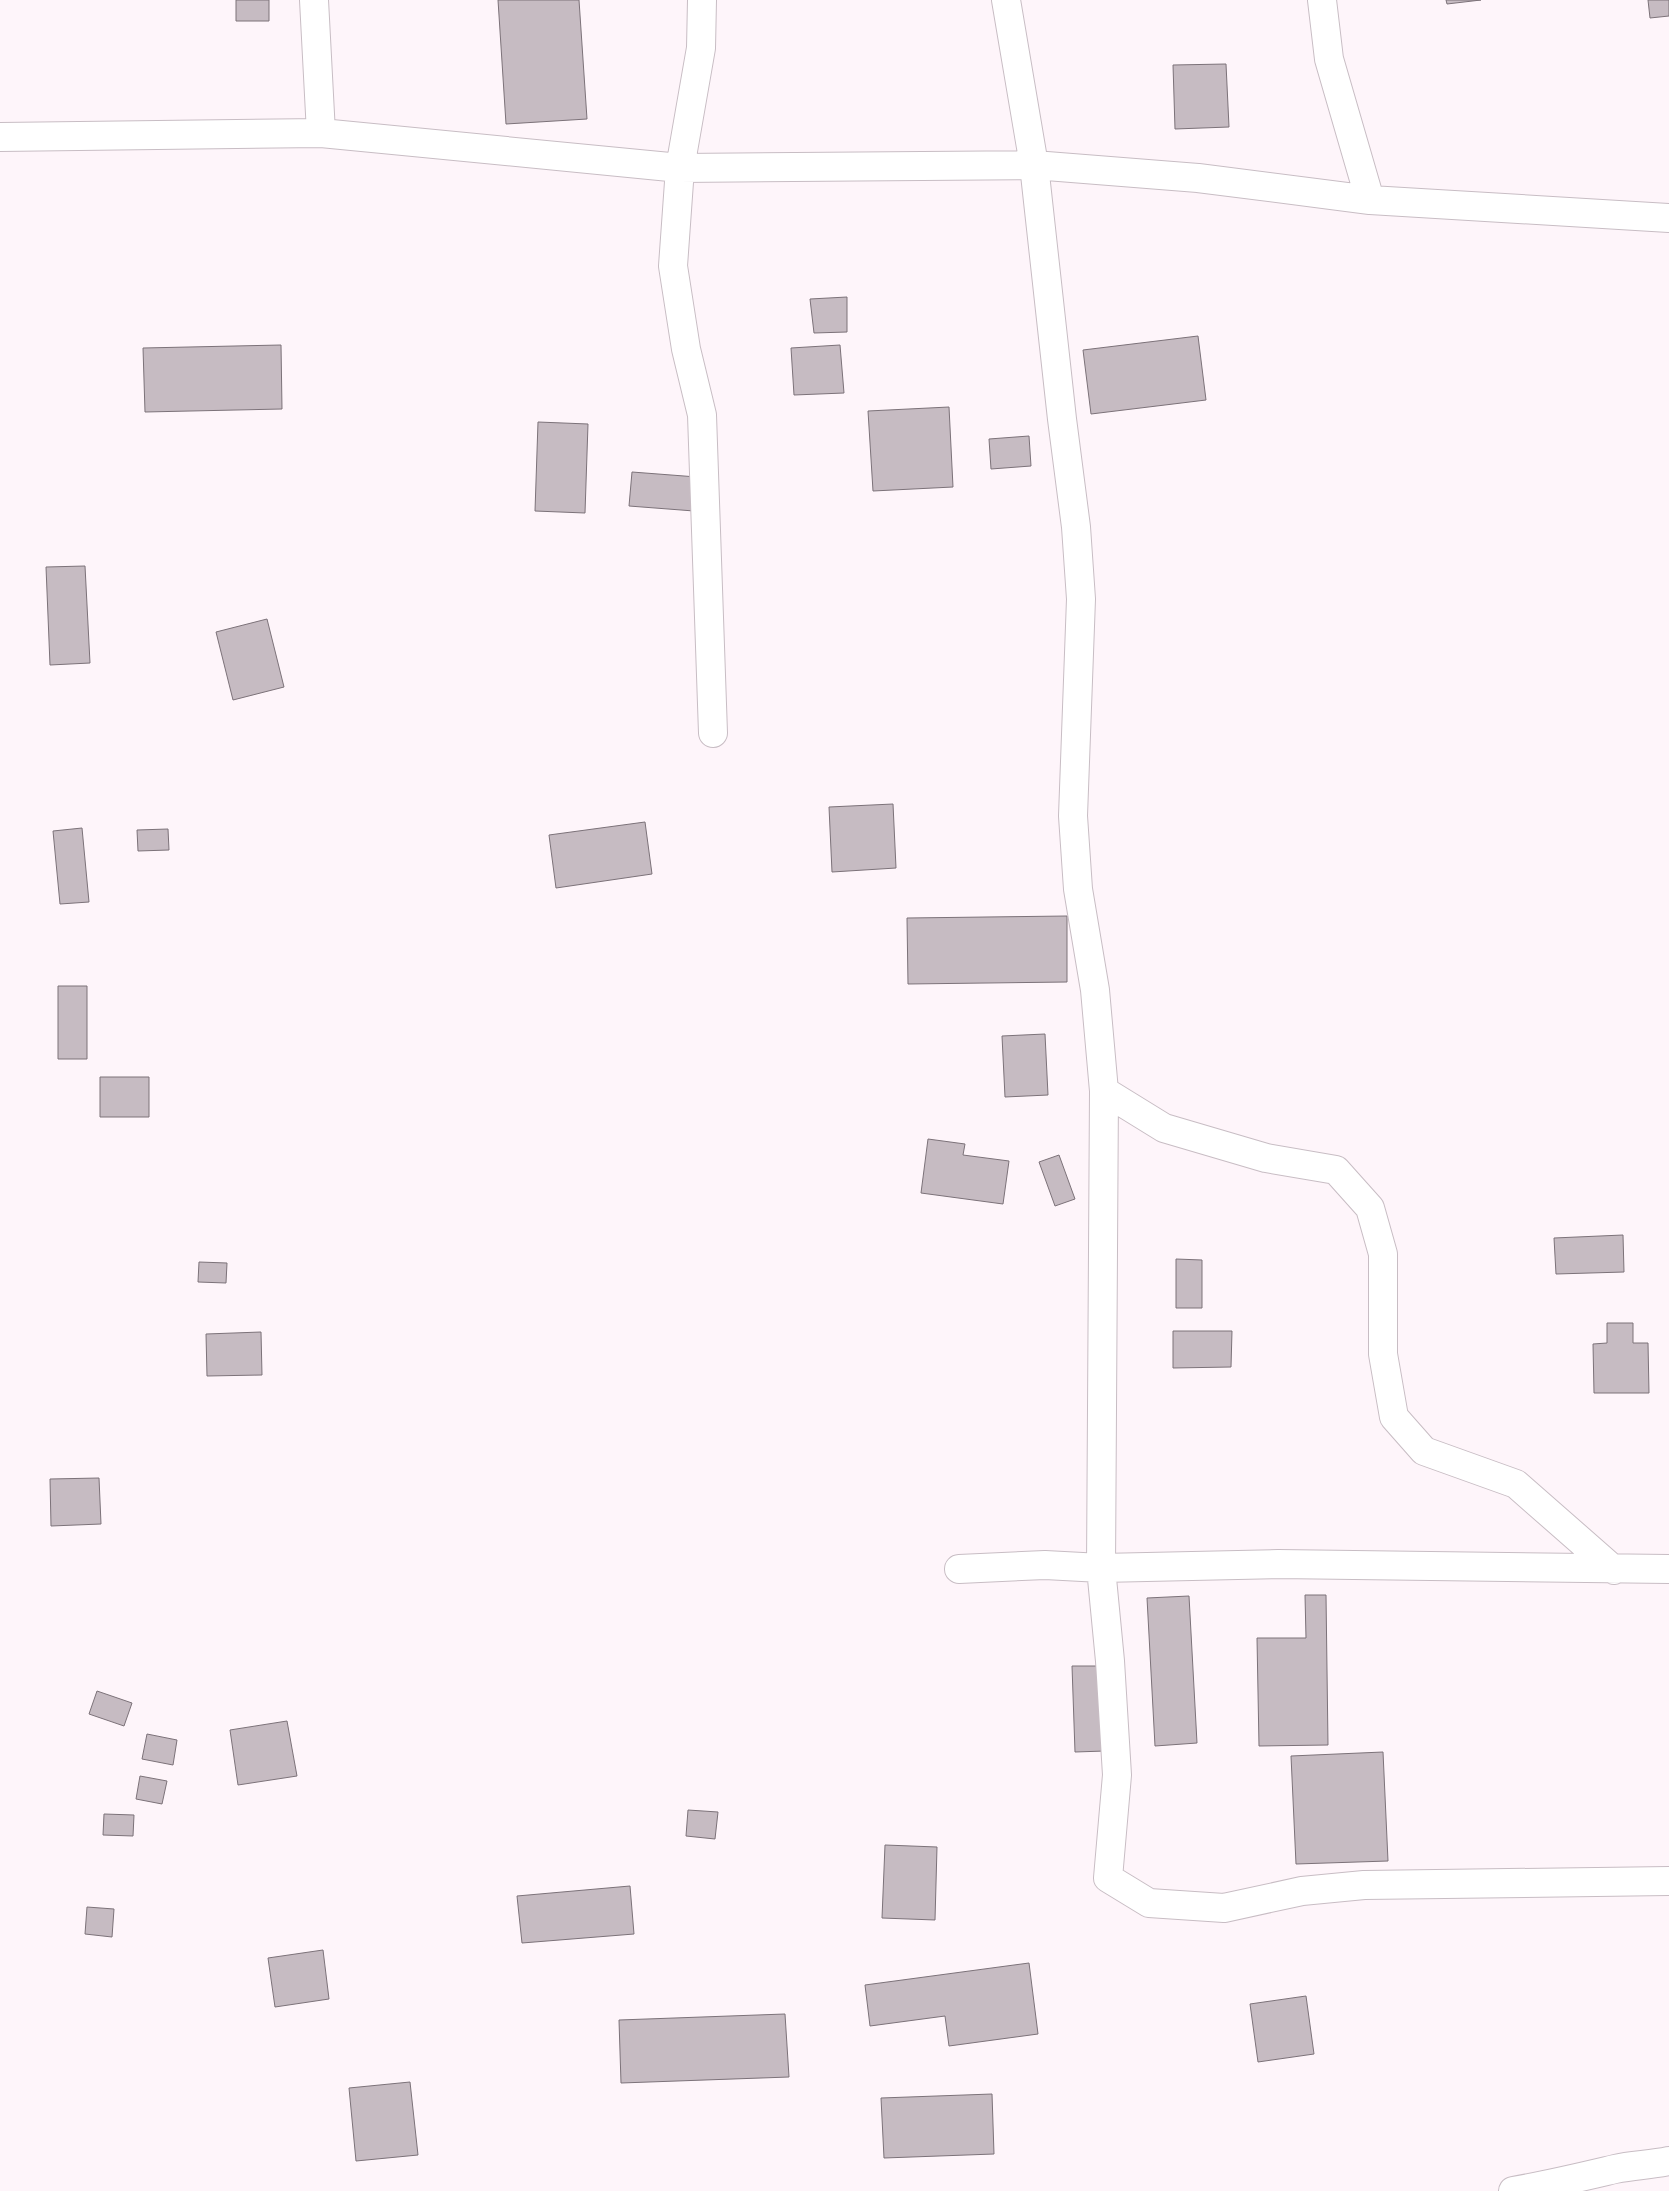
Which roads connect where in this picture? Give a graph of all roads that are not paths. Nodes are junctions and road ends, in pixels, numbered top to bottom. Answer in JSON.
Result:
{"nodes":[{"id":1,"x":314,"y":0,"type":"edge"},
{"id":2,"x":702,"y":0,"type":"edge"},
{"id":3,"x":1006,"y":0,"type":"edge"},
{"id":4,"x":1322,"y":0,"type":"edge"},
{"id":5,"x":321,"y":133,"type":"junction"},
{"id":6,"x":0,"y":136,"type":"edge"},
{"id":7,"x":1034,"y":164,"type":"junction"},
{"id":8,"x":680,"y":168,"type":"junction"},
{"id":9,"x":1370,"y":200,"type":"junction"},
{"id":10,"x":1669,"y":218,"type":"edge"},
{"id":11,"x":713,"y":733,"type":"dead end"},
{"id":12,"x":1104,"y":1091,"type":"junction"},
{"id":13,"x":1101,"y":1568,"type":"junction"},
{"id":14,"x":959,"y":1569,"type":"dead end"},
{"id":15,"x":1669,"y":1569,"type":"edge"},
{"id":16,"x":1614,"y":1570,"type":"junction"},
{"id":17,"x":1669,"y":1881,"type":"edge"},
{"id":18,"x":1669,"y":2161,"type":"edge"},
{"id":19,"x":1513,"y":2191,"type":"edge"}],
"edges":[{"from":1,"to":5,"type":"street"},
{"from":2,"to":8,"type":"street"},
{"from":3,"to":7,"type":"street"},
{"from":4,"to":9,"type":"street"},
{"from":5,"to":6,"type":"street"},
{"from":5,"to":8,"type":"street"},
{"from":7,"to":8,"type":"street"},
{"from":7,"to":9,"type":"street"},
{"from":7,"to":12,"type":"street"},
{"from":8,"to":11,"type":"street"},
{"from":9,"to":10,"type":"street"},
{"from":12,"to":13,"type":"street"},
{"from":12,"to":16,"type":"street"},
{"from":13,"to":14,"type":"street"},
{"from":13,"to":16,"type":"street"},
{"from":13,"to":17,"type":"street"},
{"from":15,"to":16,"type":"street"},
{"from":18,"to":19,"type":"street"}]}
